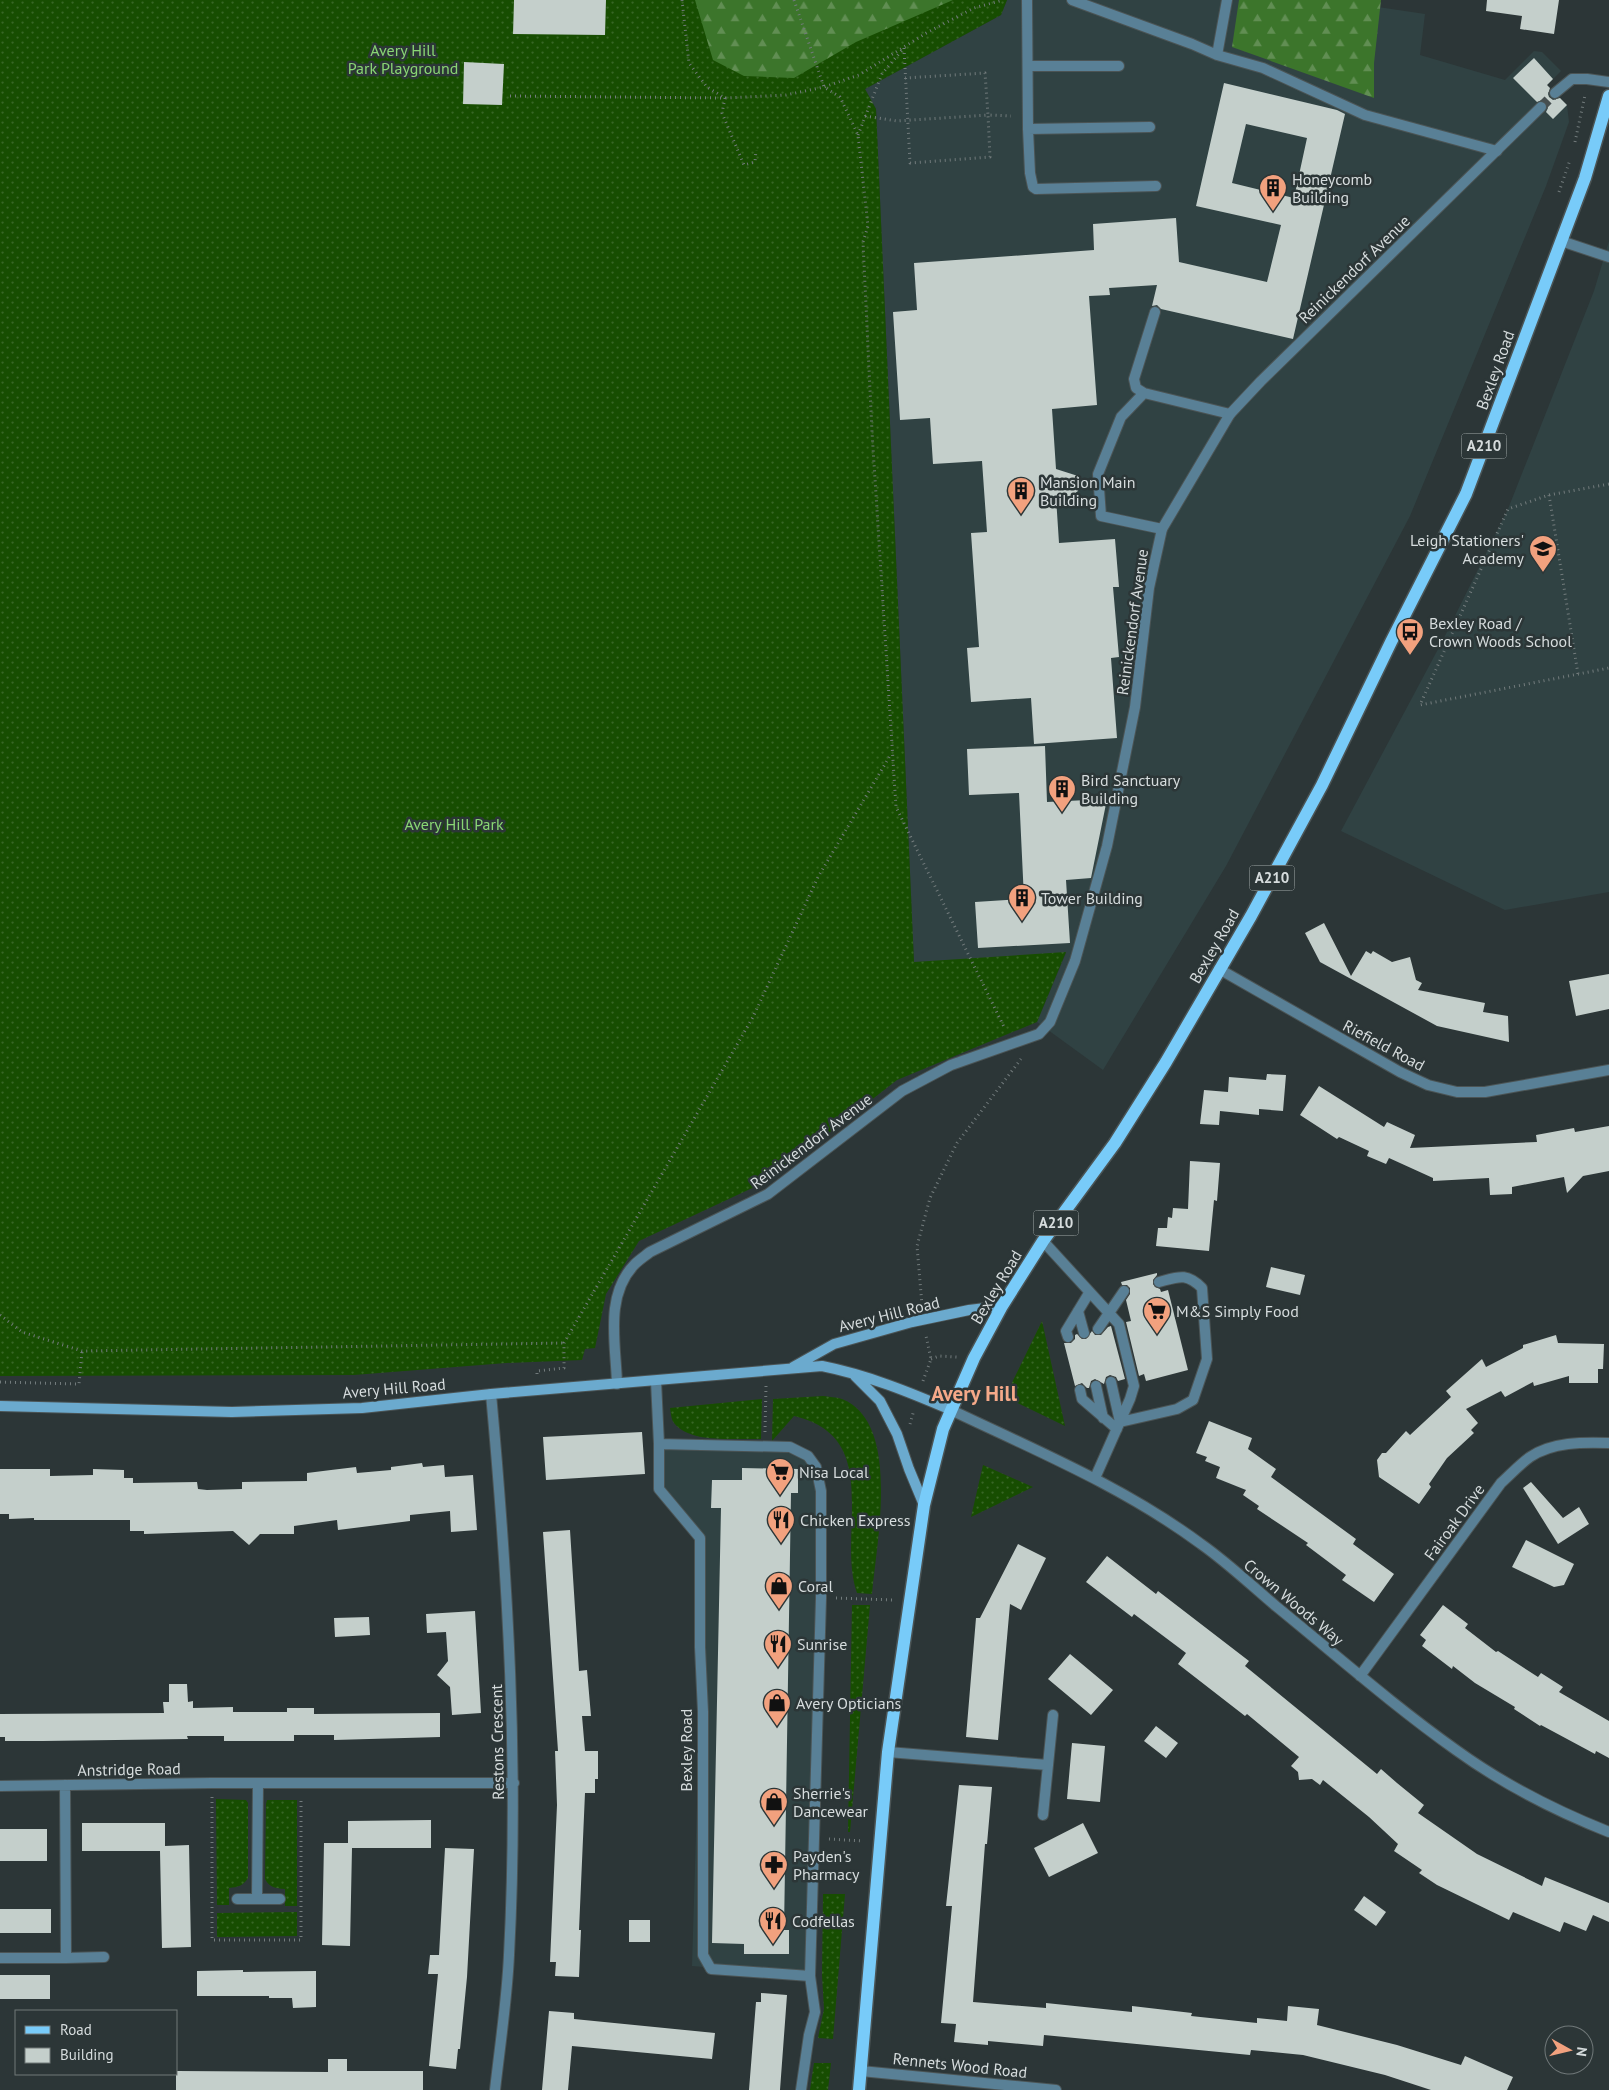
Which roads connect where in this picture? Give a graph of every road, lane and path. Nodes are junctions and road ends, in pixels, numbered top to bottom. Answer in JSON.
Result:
{"nodes":[{"id":1,"x":682,"y":0,"type":"edge"},
{"id":2,"x":794,"y":0,"type":"edge"},
{"id":3,"x":1003,"y":0,"type":"edge"},
{"id":4,"x":1028,"y":0,"type":"edge"},
{"id":5,"x":1072,"y":0,"type":"edge"},
{"id":6,"x":1227,"y":0,"type":"edge"},
{"id":7,"x":904,"y":48,"type":"junction"},
{"id":8,"x":1217,"y":56,"type":"junction"},
{"id":9,"x":1028,"y":66,"type":"junction"},
{"id":10,"x":1119,"y":66,"type":"dead end"},
{"id":11,"x":905,"y":78,"type":"junction"},
{"id":12,"x":1609,"y":82,"type":"edge"},
{"id":13,"x":824,"y":87,"type":"junction"},
{"id":14,"x":1555,"y":94,"type":"tunnel mouth"},
{"id":15,"x":510,"y":96,"type":"dead end"},
{"id":16,"x":1609,"y":96,"type":"edge"},
{"id":17,"x":725,"y":98,"type":"junction"},
{"id":18,"x":1584,"y":100,"type":"dead end"},
{"id":19,"x":1541,"y":107,"type":"tunnel mouth"},
{"id":20,"x":988,"y":115,"type":"junction"},
{"id":21,"x":1028,"y":115,"type":"junction"},
{"id":22,"x":865,"y":116,"type":"junction"},
{"id":23,"x":908,"y":120,"type":"junction"},
{"id":24,"x":1150,"y":127,"type":"dead end"},
{"id":25,"x":1028,"y":129,"type":"junction"},
{"id":26,"x":858,"y":135,"type":"junction"},
{"id":27,"x":1574,"y":144,"type":"dead end"},
{"id":28,"x":756,"y":150,"type":"dead end"},
{"id":29,"x":1497,"y":151,"type":"junction"},
{"id":30,"x":1572,"y":153,"type":"dead end"},
{"id":31,"x":1156,"y":186,"type":"dead end"},
{"id":32,"x":1557,"y":197,"type":"dead end"},
{"id":33,"x":1560,"y":242,"type":"junction"},
{"id":34,"x":1609,"y":257,"type":"edge"},
{"id":35,"x":1155,"y":312,"type":"dead end"},
{"id":36,"x":1144,"y":393,"type":"junction"},
{"id":37,"x":1230,"y":414,"type":"junction"},
{"id":38,"x":1609,"y":484,"type":"edge"},
{"id":39,"x":1548,"y":495,"type":"junction"},
{"id":40,"x":1162,"y":529,"type":"junction"},
{"id":41,"x":1609,"y":668,"type":"edge"},
{"id":42,"x":1578,"y":674,"type":"junction"},
{"id":43,"x":892,"y":754,"type":"junction"},
{"id":44,"x":1219,"y":969,"type":"junction"},
{"id":45,"x":1012,"y":1044,"type":"junction"},
{"id":46,"x":1022,"y":1058,"type":"dead end"},
{"id":47,"x":1609,"y":1070,"type":"edge"},
{"id":48,"x":1043,"y":1241,"type":"junction"},
{"id":49,"x":1159,"y":1282,"type":"dead end"},
{"id":50,"x":1124,"y":1291,"type":"dead end"},
{"id":51,"x":1089,"y":1293,"type":"junction"},
{"id":52,"x":1002,"y":1306,"type":"junction"},
{"id":53,"x":1078,"y":1311,"type":"junction"},
{"id":54,"x":1109,"y":1313,"type":"junction"},
{"id":55,"x":0,"y":1316,"type":"edge"},
{"id":56,"x":924,"y":1320,"type":"junction"},
{"id":57,"x":1098,"y":1329,"type":"dead end"},
{"id":58,"x":1084,"y":1333,"type":"dead end"},
{"id":59,"x":1068,"y":1337,"type":"dead end"},
{"id":60,"x":564,"y":1342,"type":"junction"},
{"id":61,"x":82,"y":1351,"type":"junction"},
{"id":62,"x":974,"y":1358,"type":"junction"},
{"id":63,"x":930,"y":1359,"type":"junction"},
{"id":64,"x":790,"y":1368,"type":"junction"},
{"id":65,"x":767,"y":1370,"type":"junction"},
{"id":66,"x":853,"y":1373,"type":"junction"},
{"id":67,"x":656,"y":1381,"type":"junction"},
{"id":68,"x":0,"y":1382,"type":"edge"},
{"id":69,"x":1111,"y":1382,"type":"dead end"},
{"id":70,"x":617,"y":1384,"type":"junction"},
{"id":71,"x":1096,"y":1386,"type":"dead end"},
{"id":72,"x":538,"y":1390,"type":"junction"},
{"id":73,"x":1080,"y":1390,"type":"dead end"},
{"id":74,"x":491,"y":1394,"type":"junction"},
{"id":75,"x":918,"y":1396,"type":"junction"},
{"id":76,"x":0,"y":1406,"type":"edge"},
{"id":77,"x":951,"y":1410,"type":"junction"},
{"id":78,"x":1104,"y":1418,"type":"junction"},
{"id":79,"x":1118,"y":1425,"type":"junction"},
{"id":80,"x":897,"y":1434,"type":"junction"},
{"id":81,"x":659,"y":1444,"type":"junction"},
{"id":82,"x":1609,"y":1444,"type":"edge"},
{"id":83,"x":765,"y":1448,"type":"junction"},
{"id":84,"x":1095,"y":1478,"type":"junction"},
{"id":85,"x":924,"y":1505,"type":"junction"},
{"id":86,"x":821,"y":1598,"type":"junction"},
{"id":87,"x":910,"y":1600,"type":"junction"},
{"id":88,"x":1360,"y":1676,"type":"junction"},
{"id":89,"x":1053,"y":1715,"type":"dead end"},
{"id":90,"x":888,"y":1752,"type":"junction"},
{"id":91,"x":1048,"y":1765,"type":"junction"},
{"id":92,"x":258,"y":1783,"type":"junction"},
{"id":93,"x":514,"y":1783,"type":"junction"},
{"id":94,"x":65,"y":1785,"type":"junction"},
{"id":95,"x":0,"y":1786,"type":"edge"},
{"id":96,"x":1043,"y":1815,"type":"dead end"},
{"id":97,"x":1609,"y":1832,"type":"edge"},
{"id":98,"x":813,"y":1838,"type":"junction"},
{"id":99,"x":880,"y":1842,"type":"junction"},
{"id":100,"x":237,"y":1899,"type":"dead end"},
{"id":101,"x":258,"y":1899,"type":"junction"},
{"id":102,"x":280,"y":1899,"type":"dead end"},
{"id":103,"x":104,"y":1957,"type":"dead end"},
{"id":104,"x":0,"y":1958,"type":"edge"},
{"id":105,"x":66,"y":1958,"type":"junction"},
{"id":106,"x":810,"y":1976,"type":"junction"},
{"id":107,"x":861,"y":2071,"type":"junction"},
{"id":108,"x":495,"y":2090,"type":"edge"},
{"id":109,"x":801,"y":2090,"type":"edge"},
{"id":110,"x":859,"y":2090,"type":"edge"},
{"id":111,"x":1056,"y":2090,"type":"edge"}],
"edges":[{"from":1,"to":17,"type":"path"},
{"from":2,"to":13,"type":"path"},
{"from":3,"to":7,"type":"path"},
{"from":4,"to":9,"type":"street"},
{"from":5,"to":8,"type":"street"},
{"from":6,"to":8,"type":"street"},
{"from":7,"to":11,"type":"path"},
{"from":7,"to":13,"type":"path"},
{"from":7,"to":22,"type":"path"},
{"from":8,"to":29,"type":"street"},
{"from":9,"to":10,"type":"street"},
{"from":9,"to":21,"type":"street"},
{"from":11,"to":20,"type":"path"},
{"from":11,"to":23,"type":"path"},
{"from":12,"to":14,"type":"street"},
{"from":13,"to":17,"type":"path"},
{"from":13,"to":26,"type":"path"},
{"from":15,"to":17,"type":"path"},
{"from":16,"to":33,"type":"main road","name":"Bexley Road","number":"A210"},
{"from":17,"to":28,"type":"path"},
{"from":18,"to":27,"type":"path"},
{"from":19,"to":29,"type":"street","name":"Reinickendorf Avenue"},
{"from":20,"to":21,"type":"path"},
{"from":20,"to":23,"type":"path"},
{"from":20,"to":23,"type":"path"},
{"from":21,"to":25,"type":"street"},
{"from":22,"to":23,"type":"path"},
{"from":22,"to":26,"type":"path"},
{"from":24,"to":25,"type":"street"},
{"from":25,"to":31,"type":"street"},
{"from":26,"to":43,"type":"path"},
{"from":29,"to":37,"type":"street","name":"Reinickendorf Avenue"},
{"from":30,"to":32,"type":"path"},
{"from":33,"to":34,"type":"street"},
{"from":33,"to":44,"type":"main road","name":"Bexley Road","number":"A210"},
{"from":35,"to":36,"type":"street"},
{"from":36,"to":37,"type":"street"},
{"from":36,"to":40,"type":"street"},
{"from":37,"to":40,"type":"street","name":"Reinickendorf Avenue"},
{"from":38,"to":39,"type":"path"},
{"from":39,"to":42,"type":"path"},
{"from":39,"to":42,"type":"path"},
{"from":40,"to":45,"type":"street","name":"Reinickendorf Avenue"},
{"from":41,"to":42,"type":"path"},
{"from":43,"to":45,"type":"path"},
{"from":43,"to":60,"type":"path"},
{"from":44,"to":47,"type":"street","name":"Riefield Road"},
{"from":44,"to":48,"type":"main road","name":"Bexley Road","number":"A210"},
{"from":45,"to":70,"type":"street","name":"Reinickendorf Avenue"},
{"from":46,"to":56,"type":"path"},
{"from":48,"to":51,"type":"street"},
{"from":48,"to":52,"type":"main road","name":"Bexley Road","number":"A210"},
{"from":49,"to":79,"type":"street"},
{"from":50,"to":54,"type":"street"},
{"from":51,"to":53,"type":"street"},
{"from":51,"to":54,"type":"street"},
{"from":52,"to":56,"type":"main road","name":"Avery Hill Road"},
{"from":52,"to":62,"type":"main road","name":"Bexley Road","number":"A210"},
{"from":53,"to":58,"type":"street"},
{"from":53,"to":59,"type":"street"},
{"from":54,"to":57,"type":"street"},
{"from":54,"to":79,"type":"street"},
{"from":55,"to":61,"type":"path"},
{"from":56,"to":63,"type":"path"},
{"from":56,"to":64,"type":"main road","name":"Avery Hill Road"},
{"from":60,"to":61,"type":"path"},
{"from":60,"to":72,"type":"path"},
{"from":61,"to":68,"type":"path"},
{"from":62,"to":63,"type":"path"},
{"from":62,"to":77,"type":"main road","name":"Bexley Road","number":"A210"},
{"from":63,"to":75,"type":"path"},
{"from":64,"to":65,"type":"main road","name":"Avery Hill Road"},
{"from":64,"to":66,"type":"main road","name":"Avery Hill Road"},
{"from":65,"to":67,"type":"main road","name":"Avery Hill Road"},
{"from":65,"to":83,"type":"path"},
{"from":66,"to":75,"type":"main road","name":"Avery Hill Road"},
{"from":66,"to":80,"type":"main road"},
{"from":67,"to":70,"type":"main road","name":"Avery Hill Road"},
{"from":67,"to":81,"type":"street","name":"Bexley Road"},
{"from":69,"to":79,"type":"street"},
{"from":70,"to":72,"type":"main road","name":"Avery Hill Road"},
{"from":71,"to":78,"type":"street"},
{"from":72,"to":74,"type":"main road","name":"Avery Hill Road"},
{"from":73,"to":78,"type":"street"},
{"from":74,"to":76,"type":"main road","name":"Avery Hill Road"},
{"from":74,"to":93,"type":"street","name":"Restons Crescent"},
{"from":75,"to":77,"type":"main road","name":"Avery Hill Road"},
{"from":75,"to":80,"type":"path"},
{"from":77,"to":84,"type":"street","name":"Crown Woods Way"},
{"from":77,"to":85,"type":"main road","name":"Bexley Road","number":"A210"},
{"from":78,"to":79,"type":"street"},
{"from":79,"to":84,"type":"street"},
{"from":80,"to":85,"type":"main road"},
{"from":81,"to":83,"type":"street"},
{"from":81,"to":106,"type":"street","name":"Bexley Road"},
{"from":82,"to":88,"type":"street","name":"Fairoak Drive"},
{"from":83,"to":86,"type":"street"},
{"from":84,"to":88,"type":"street","name":"Crown Woods Way"},
{"from":85,"to":87,"type":"main road","name":"Bexley Road","number":"A210"},
{"from":86,"to":87,"type":"path"},
{"from":86,"to":98,"type":"street"},
{"from":87,"to":90,"type":"main road","name":"Bexley Road","number":"A210"},
{"from":88,"to":97,"type":"street","name":"Crown Woods Way"},
{"from":89,"to":91,"type":"street"},
{"from":90,"to":91,"type":"street"},
{"from":90,"to":99,"type":"main road","name":"Bexley Road","number":"A210"},
{"from":91,"to":96,"type":"street"},
{"from":92,"to":93,"type":"street","name":"Anstridge Road"},
{"from":92,"to":94,"type":"street","name":"Anstridge Road"},
{"from":92,"to":101,"type":"street"},
{"from":93,"to":108,"type":"street","name":"Restons Crescent"},
{"from":94,"to":95,"type":"street","name":"Anstridge Road"},
{"from":94,"to":105,"type":"street"},
{"from":98,"to":99,"type":"path"},
{"from":98,"to":106,"type":"street"},
{"from":99,"to":107,"type":"main road","name":"Bexley Road","number":"A210"},
{"from":100,"to":101,"type":"street"},
{"from":101,"to":102,"type":"street"},
{"from":103,"to":105,"type":"street"},
{"from":104,"to":105,"type":"street"},
{"from":106,"to":109,"type":"street"},
{"from":107,"to":110,"type":"main road","name":"Bexley Road","number":"A210"},
{"from":107,"to":111,"type":"street","name":"Rennets Wood Road"}]}
